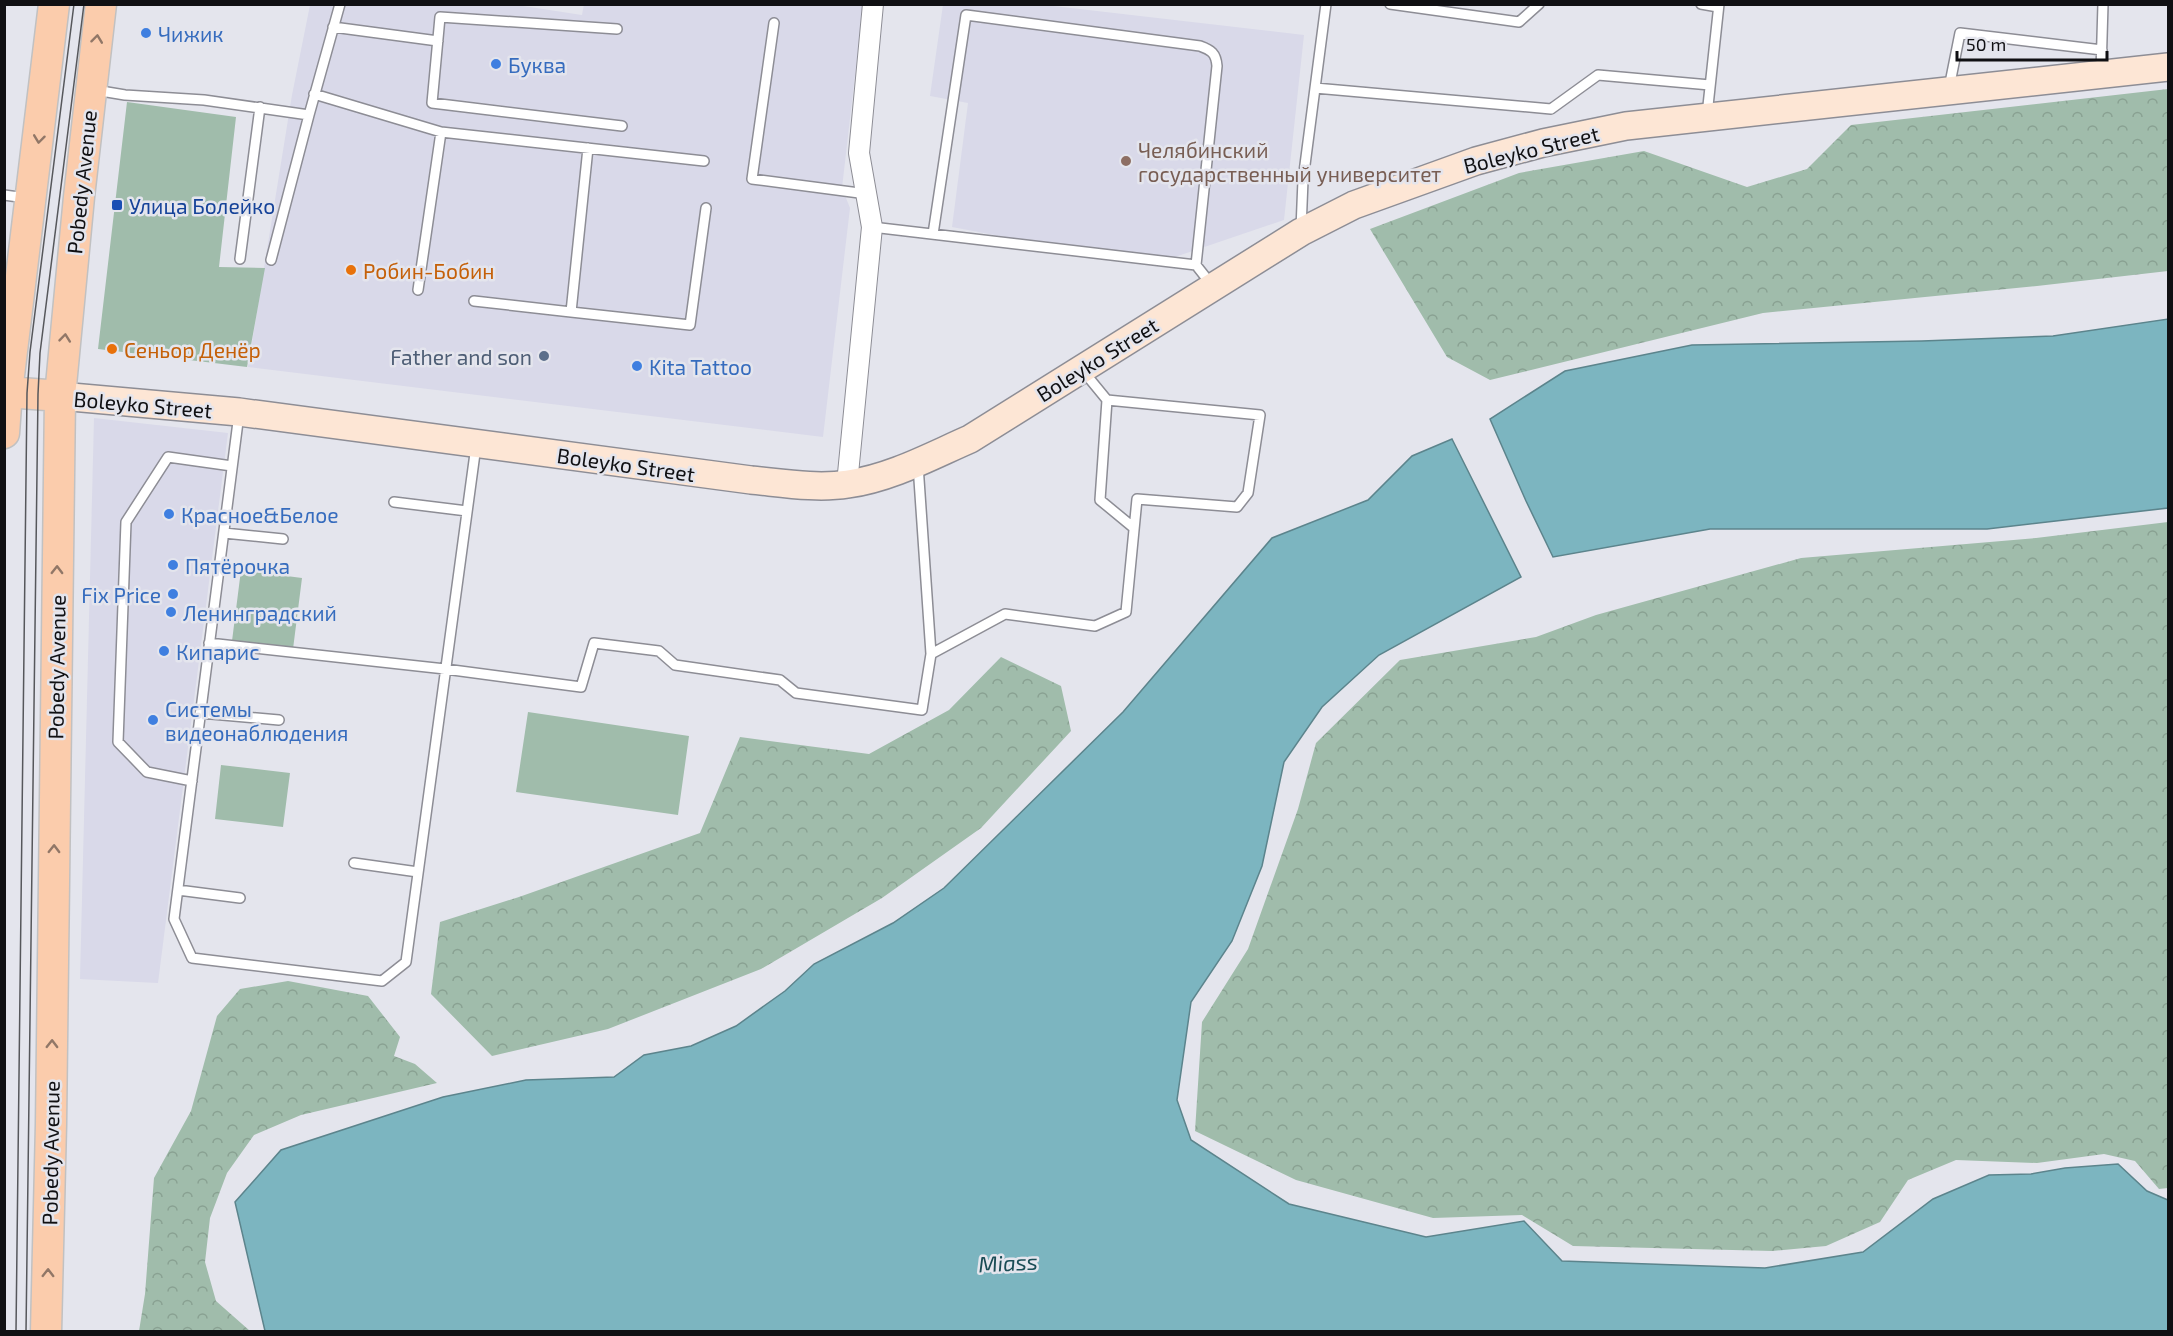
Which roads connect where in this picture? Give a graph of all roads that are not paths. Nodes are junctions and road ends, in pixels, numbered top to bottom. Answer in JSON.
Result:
{"nodes":[{"id":1,"x":54,"y":4,"type":"edge"},
{"id":2,"x":101,"y":4,"type":"edge"},
{"id":3,"x":340,"y":4,"type":"edge"},
{"id":4,"x":873,"y":4,"type":"edge"},
{"id":5,"x":1326,"y":4,"type":"edge"},
{"id":6,"x":1390,"y":4,"type":"edge"},
{"id":7,"x":1539,"y":4,"type":"edge"},
{"id":8,"x":1701,"y":4,"type":"edge"},
{"id":9,"x":2103,"y":4,"type":"edge"},
{"id":10,"x":1718,"y":6,"type":"edge"},
{"id":11,"x":774,"y":23,"type":"dead end"},
{"id":12,"x":333,"y":27,"type":"junction"},
{"id":13,"x":617,"y":29,"type":"dead end"},
{"id":14,"x":438,"y":41,"type":"junction"},
{"id":15,"x":2102,"y":62,"type":"junction"},
{"id":16,"x":2169,"y":66,"type":"edge"},
{"id":17,"x":1710,"y":85,"type":"junction"},
{"id":18,"x":1315,"y":88,"type":"junction"},
{"id":19,"x":91,"y":90,"type":"junction"},
{"id":20,"x":1949,"y":90,"type":"junction"},
{"id":21,"x":314,"y":94,"type":"junction"},
{"id":22,"x":260,"y":107,"type":"junction"},
{"id":23,"x":309,"y":116,"type":"junction"},
{"id":24,"x":1707,"y":116,"type":"junction"},
{"id":25,"x":622,"y":126,"type":"dead end"},
{"id":26,"x":441,"y":132,"type":"junction"},
{"id":27,"x":588,"y":148,"type":"junction"},
{"id":28,"x":704,"y":161,"type":"dead end"},
{"id":29,"x":867,"y":194,"type":"junction"},
{"id":30,"x":18,"y":196,"type":"edge"},
{"id":31,"x":706,"y":208,"type":"dead end"},
{"id":32,"x":872,"y":227,"type":"junction"},
{"id":33,"x":1301,"y":232,"type":"junction"},
{"id":34,"x":933,"y":234,"type":"junction"},
{"id":35,"x":240,"y":259,"type":"dead end"},
{"id":36,"x":271,"y":260,"type":"dead end"},
{"id":37,"x":1196,"y":265,"type":"junction"},
{"id":38,"x":1213,"y":286,"type":"junction"},
{"id":39,"x":418,"y":290,"type":"dead end"},
{"id":40,"x":474,"y":301,"type":"dead end"},
{"id":41,"x":571,"y":312,"type":"junction"},
{"id":42,"x":1081,"y":369,"type":"junction"},
{"id":43,"x":6,"y":392,"type":"edge"},
{"id":44,"x":60,"y":396,"type":"junction"},
{"id":45,"x":1107,"y":400,"type":"junction"},
{"id":46,"x":239,"y":412,"type":"junction"},
{"id":47,"x":4,"y":433,"type":"edge"},
{"id":48,"x":476,"y":444,"type":"junction"},
{"id":49,"x":918,"y":462,"type":"junction"},
{"id":50,"x":232,"y":466,"type":"junction"},
{"id":51,"x":847,"y":484,"type":"junction"},
{"id":52,"x":394,"y":502,"type":"dead end"},
{"id":53,"x":467,"y":511,"type":"junction"},
{"id":54,"x":1134,"y":528,"type":"junction"},
{"id":55,"x":224,"y":533,"type":"junction"},
{"id":56,"x":283,"y":539,"type":"dead end"},
{"id":57,"x":209,"y":643,"type":"junction"},
{"id":58,"x":931,"y":654,"type":"junction"},
{"id":59,"x":445,"y":669,"type":"junction"},
{"id":60,"x":200,"y":714,"type":"junction"},
{"id":61,"x":279,"y":720,"type":"dead end"},
{"id":62,"x":192,"y":782,"type":"junction"},
{"id":63,"x":354,"y":863,"type":"dead end"},
{"id":64,"x":418,"y":872,"type":"junction"},
{"id":65,"x":178,"y":890,"type":"junction"},
{"id":66,"x":240,"y":898,"type":"dead end"},
{"id":67,"x":46,"y":1332,"type":"edge"}],
"edges":[{"from":1,"to":30,"type":"main road","one_way":true},
{"from":19,"to":2,"type":"main road","name":"Pobedy Avenue","one_way":true},
{"from":3,"to":12,"type":"lane"},
{"from":4,"to":29,"type":"street"},
{"from":5,"to":18,"type":"lane"},
{"from":6,"to":7,"type":"lane"},
{"from":8,"to":10,"type":"lane"},
{"from":9,"to":15,"type":"lane"},
{"from":10,"to":17,"type":"lane"},
{"from":11,"to":29,"type":"lane"},
{"from":12,"to":14,"type":"lane"},
{"from":12,"to":21,"type":"lane"},
{"from":13,"to":14,"type":"lane"},
{"from":14,"to":25,"type":"lane"},
{"from":15,"to":16,"type":"street","name":"Boleyko Street"},
{"from":15,"to":20,"type":"street","name":"Boleyko Street"},
{"from":15,"to":20,"type":"lane"},
{"from":17,"to":18,"type":"lane"},
{"from":17,"to":24,"type":"lane"},
{"from":18,"to":33,"type":"lane"},
{"from":19,"to":22,"type":"lane"},
{"from":44,"to":19,"type":"main road","name":"Pobedy Avenue","one_way":true},
{"from":20,"to":24,"type":"street","name":"Boleyko Street"},
{"from":21,"to":23,"type":"lane"},
{"from":21,"to":26,"type":"lane"},
{"from":22,"to":23,"type":"lane"},
{"from":22,"to":35,"type":"lane"},
{"from":23,"to":36,"type":"lane"},
{"from":24,"to":33,"type":"street","name":"Boleyko Street"},
{"from":26,"to":27,"type":"lane"},
{"from":26,"to":39,"type":"lane"},
{"from":27,"to":28,"type":"lane"},
{"from":27,"to":41,"type":"lane"},
{"from":29,"to":32,"type":"street"},
{"from":30,"to":43,"type":"main road"},
{"from":31,"to":41,"type":"lane"},
{"from":32,"to":34,"type":"lane"},
{"from":32,"to":51,"type":"street"},
{"from":33,"to":38,"type":"street","name":"Boleyko Street"},
{"from":34,"to":37,"type":"lane"},
{"from":34,"to":37,"type":"lane"},
{"from":37,"to":38,"type":"lane"},
{"from":38,"to":42,"type":"street","name":"Boleyko Street"},
{"from":40,"to":41,"type":"lane"},
{"from":42,"to":45,"type":"lane"},
{"from":42,"to":49,"type":"street","name":"Boleyko Street"},
{"from":43,"to":44,"type":"main road","name":"Boleyko Street"},
{"from":43,"to":47,"type":"main road"},
{"from":44,"to":46,"type":"street","name":"Boleyko Street"},
{"from":67,"to":44,"type":"main road","name":"Pobedy Avenue","one_way":true},
{"from":45,"to":54,"type":"lane"},
{"from":45,"to":54,"type":"lane"},
{"from":46,"to":48,"type":"street","name":"Boleyko Street"},
{"from":46,"to":50,"type":"lane"},
{"from":48,"to":51,"type":"street","name":"Boleyko Street"},
{"from":48,"to":53,"type":"lane"},
{"from":49,"to":51,"type":"street","name":"Boleyko Street"},
{"from":49,"to":58,"type":"lane"},
{"from":50,"to":55,"type":"lane"},
{"from":50,"to":62,"type":"lane"},
{"from":52,"to":53,"type":"lane"},
{"from":53,"to":59,"type":"lane"},
{"from":54,"to":58,"type":"lane"},
{"from":55,"to":56,"type":"lane"},
{"from":55,"to":57,"type":"lane"},
{"from":57,"to":59,"type":"lane"},
{"from":57,"to":60,"type":"lane"},
{"from":58,"to":59,"type":"lane"},
{"from":59,"to":64,"type":"lane"},
{"from":60,"to":61,"type":"lane"},
{"from":60,"to":62,"type":"lane"},
{"from":62,"to":65,"type":"lane"},
{"from":63,"to":64,"type":"lane"},
{"from":64,"to":65,"type":"lane"},
{"from":65,"to":66,"type":"lane"}]}
